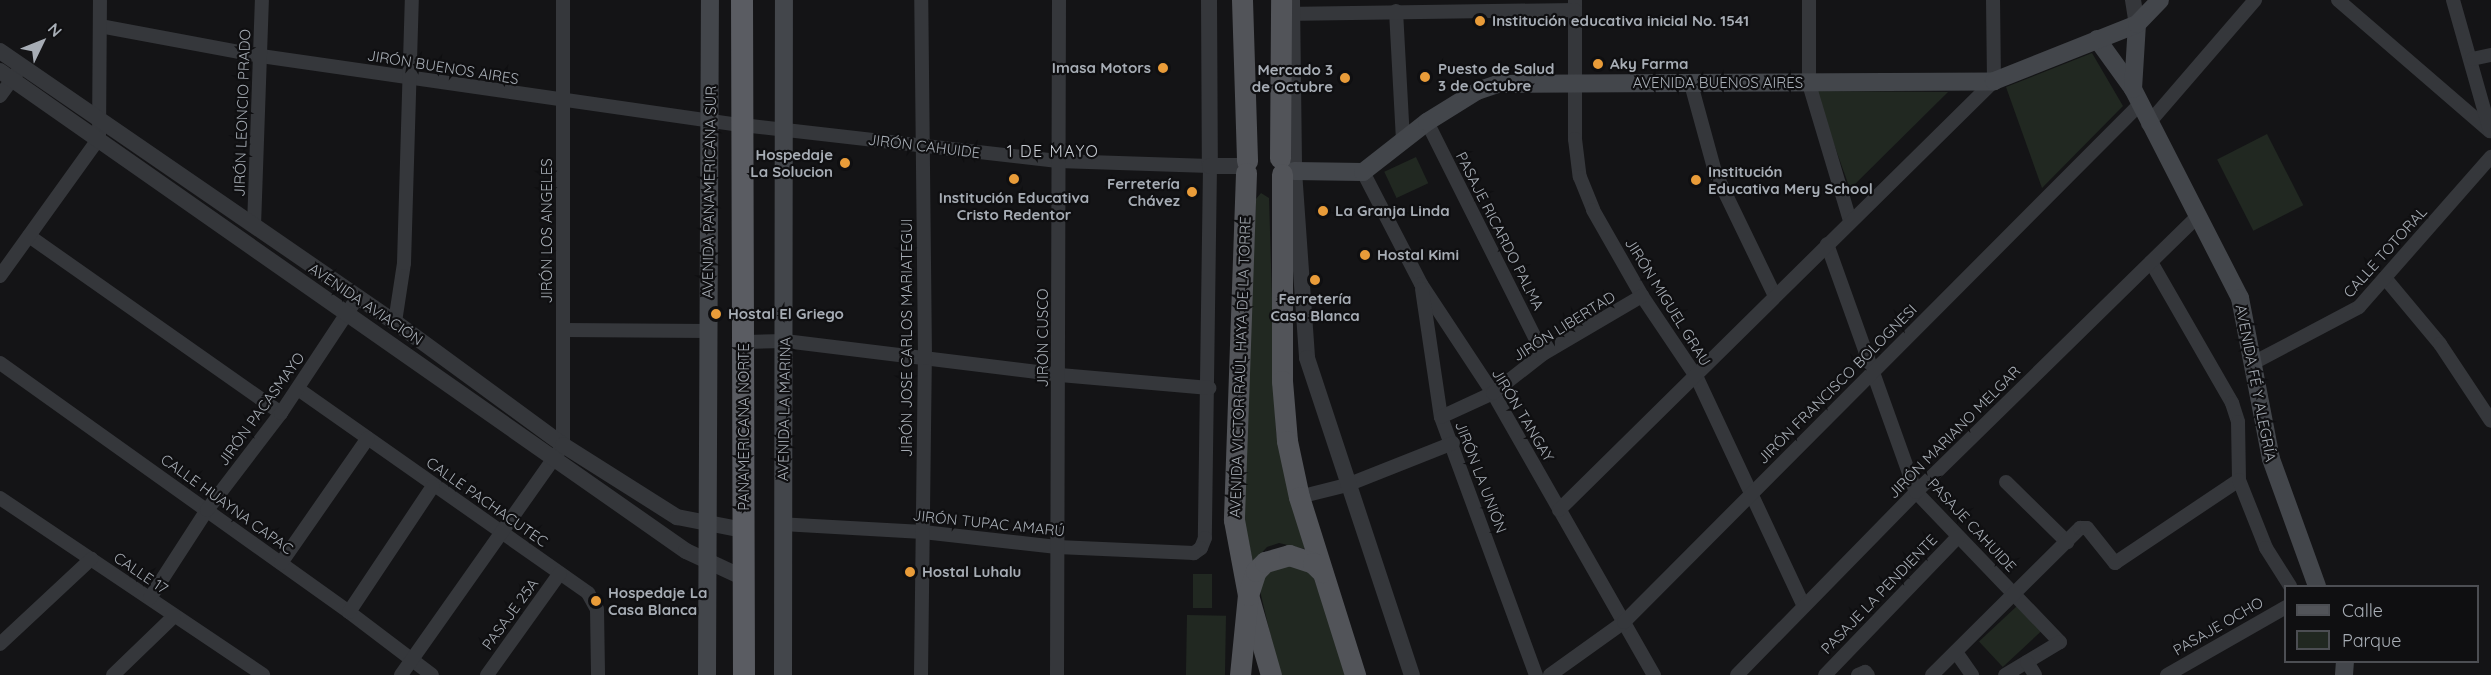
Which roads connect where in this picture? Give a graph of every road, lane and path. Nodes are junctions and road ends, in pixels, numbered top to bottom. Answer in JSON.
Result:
{"nodes":[{"id":1,"x":100,"y":0,"type":"edge"},
{"id":2,"x":262,"y":0,"type":"edge"},
{"id":3,"x":412,"y":0,"type":"edge"},
{"id":4,"x":563,"y":0,"type":"edge"},
{"id":5,"x":710,"y":0,"type":"edge"},
{"id":6,"x":742,"y":0,"type":"edge"},
{"id":7,"x":784,"y":0,"type":"edge"},
{"id":8,"x":921,"y":0,"type":"edge"},
{"id":9,"x":1059,"y":0,"type":"edge"},
{"id":10,"x":1209,"y":0,"type":"edge"},
{"id":11,"x":1242,"y":0,"type":"edge"},
{"id":12,"x":1809,"y":0,"type":"edge"},
{"id":13,"x":1993,"y":0,"type":"edge"},
{"id":14,"x":2133,"y":0,"type":"edge"},
{"id":15,"x":2160,"y":0,"type":"edge"},
{"id":16,"x":2255,"y":0,"type":"edge"},
{"id":17,"x":2338,"y":0,"type":"edge"},
{"id":18,"x":2453,"y":0,"type":"edge"},
{"id":19,"x":1575,"y":5,"type":"edge"},
{"id":20,"x":1439,"y":6,"type":"edge"},
{"id":21,"x":1286,"y":7,"type":"edge"},
{"id":22,"x":1396,"y":11,"type":"junction"},
{"id":23,"x":2137,"y":24,"type":"junction"},
{"id":24,"x":100,"y":26,"type":"junction"},
{"id":25,"x":2097,"y":39,"type":"junction"},
{"id":26,"x":0,"y":51,"type":"edge"},
{"id":27,"x":2491,"y":55,"type":"edge"},
{"id":28,"x":261,"y":56,"type":"junction"},
{"id":29,"x":2472,"y":59,"type":"junction"},
{"id":30,"x":11,"y":72,"type":"edge"},
{"id":31,"x":410,"y":78,"type":"junction"},
{"id":32,"x":1994,"y":81,"type":"junction"},
{"id":33,"x":1578,"y":82,"type":"junction"},
{"id":34,"x":1691,"y":84,"type":"junction"},
{"id":35,"x":1809,"y":84,"type":"junction"},
{"id":36,"x":0,"y":96,"type":"edge"},
{"id":37,"x":2136,"y":97,"type":"junction"},
{"id":38,"x":563,"y":102,"type":"junction"},
{"id":39,"x":99,"y":119,"type":"junction"},
{"id":40,"x":711,"y":120,"type":"junction"},
{"id":41,"x":1427,"y":122,"type":"junction"},
{"id":42,"x":2148,"y":124,"type":"junction"},
{"id":43,"x":742,"y":125,"type":"junction"},
{"id":44,"x":783,"y":129,"type":"junction"},
{"id":45,"x":99,"y":138,"type":"junction"},
{"id":46,"x":1402,"y":141,"type":"junction"},
{"id":47,"x":922,"y":146,"type":"junction"},
{"id":48,"x":2491,"y":157,"type":"edge"},
{"id":49,"x":1058,"y":161,"type":"junction"},
{"id":50,"x":1210,"y":166,"type":"junction"},
{"id":51,"x":1246,"y":166,"type":"junction"},
{"id":52,"x":1284,"y":168,"type":"junction"},
{"id":53,"x":1363,"y":172,"type":"junction"},
{"id":54,"x":2198,"y":216,"type":"junction"},
{"id":55,"x":1850,"y":221,"type":"junction"},
{"id":56,"x":254,"y":226,"type":"junction"},
{"id":57,"x":29,"y":236,"type":"junction"},
{"id":58,"x":1827,"y":244,"type":"junction"},
{"id":59,"x":2151,"y":262,"type":"junction"},
{"id":60,"x":0,"y":276,"type":"edge"},
{"id":61,"x":2385,"y":278,"type":"junction"},
{"id":62,"x":1421,"y":284,"type":"junction"},
{"id":63,"x":1642,"y":296,"type":"junction"},
{"id":64,"x":1775,"y":296,"type":"junction"},
{"id":65,"x":357,"y":298,"type":"junction"},
{"id":66,"x":347,"y":315,"type":"junction"},
{"id":67,"x":395,"y":322,"type":"junction"},
{"id":68,"x":564,"y":330,"type":"junction"},
{"id":69,"x":708,"y":331,"type":"junction"},
{"id":70,"x":785,"y":341,"type":"junction"},
{"id":71,"x":745,"y":342,"type":"junction"},
{"id":72,"x":1543,"y":354,"type":"junction"},
{"id":73,"x":925,"y":358,"type":"junction"},
{"id":74,"x":0,"y":363,"type":"edge"},
{"id":75,"x":2253,"y":363,"type":"junction"},
{"id":76,"x":1871,"y":373,"type":"junction"},
{"id":77,"x":1060,"y":375,"type":"junction"},
{"id":78,"x":1696,"y":378,"type":"junction"},
{"id":79,"x":1209,"y":388,"type":"junction"},
{"id":80,"x":298,"y":389,"type":"junction"},
{"id":81,"x":1492,"y":393,"type":"junction"},
{"id":82,"x":282,"y":413,"type":"junction"},
{"id":83,"x":1441,"y":417,"type":"junction"},
{"id":84,"x":2491,"y":421,"type":"edge"},
{"id":85,"x":368,"y":438,"type":"junction"},
{"id":86,"x":1453,"y":443,"type":"junction"},
{"id":87,"x":559,"y":452,"type":"junction"},
{"id":88,"x":2239,"y":480,"type":"junction"},
{"id":89,"x":2006,"y":482,"type":"dead end"},
{"id":90,"x":1347,"y":485,"type":"junction"},
{"id":91,"x":433,"y":486,"type":"junction"},
{"id":92,"x":1752,"y":492,"type":"junction"},
{"id":93,"x":1916,"y":492,"type":"junction"},
{"id":94,"x":1299,"y":497,"type":"junction"},
{"id":95,"x":3,"y":505,"type":"edge"},
{"id":96,"x":207,"y":510,"type":"junction"},
{"id":97,"x":1559,"y":510,"type":"junction"},
{"id":98,"x":709,"y":524,"type":"junction"},
{"id":99,"x":782,"y":524,"type":"junction"},
{"id":100,"x":743,"y":530,"type":"junction"},
{"id":101,"x":923,"y":532,"type":"junction"},
{"id":102,"x":503,"y":534,"type":"junction"},
{"id":103,"x":1958,"y":537,"type":"junction"},
{"id":104,"x":2067,"y":542,"type":"junction"},
{"id":105,"x":1057,"y":547,"type":"junction"},
{"id":106,"x":91,"y":559,"type":"junction"},
{"id":107,"x":281,"y":563,"type":"junction"},
{"id":108,"x":707,"y":563,"type":"junction"},
{"id":109,"x":1322,"y":572,"type":"junction"},
{"id":110,"x":560,"y":573,"type":"junction"},
{"id":111,"x":744,"y":578,"type":"junction"},
{"id":112,"x":2289,"y":585,"type":"edge"},
{"id":113,"x":2317,"y":585,"type":"edge"},
{"id":114,"x":2016,"y":594,"type":"junction"},
{"id":115,"x":1248,"y":595,"type":"junction"},
{"id":116,"x":150,"y":598,"type":"junction"},
{"id":117,"x":1804,"y":606,"type":"junction"},
{"id":118,"x":2284,"y":608,"type":"edge"},
{"id":119,"x":350,"y":612,"type":"junction"},
{"id":120,"x":174,"y":616,"type":"junction"},
{"id":121,"x":1624,"y":622,"type":"junction"},
{"id":122,"x":0,"y":644,"type":"edge"},
{"id":123,"x":1956,"y":652,"type":"junction"},
{"id":124,"x":412,"y":659,"type":"junction"},
{"id":125,"x":2027,"y":662,"type":"junction"},
{"id":126,"x":113,"y":675,"type":"edge"},
{"id":127,"x":263,"y":675,"type":"edge"},
{"id":128,"x":401,"y":675,"type":"edge"},
{"id":129,"x":432,"y":675,"type":"edge"},
{"id":130,"x":487,"y":675,"type":"edge"},
{"id":131,"x":598,"y":675,"type":"edge"},
{"id":132,"x":708,"y":675,"type":"edge"},
{"id":133,"x":744,"y":675,"type":"edge"},
{"id":134,"x":783,"y":675,"type":"edge"},
{"id":135,"x":921,"y":675,"type":"edge"},
{"id":136,"x":1057,"y":675,"type":"edge"},
{"id":137,"x":1240,"y":675,"type":"edge"},
{"id":138,"x":1271,"y":675,"type":"edge"},
{"id":139,"x":1355,"y":675,"type":"edge"},
{"id":140,"x":1412,"y":675,"type":"edge"},
{"id":141,"x":1536,"y":675,"type":"edge"},
{"id":142,"x":1550,"y":675,"type":"edge"},
{"id":143,"x":1654,"y":675,"type":"edge"},
{"id":144,"x":1737,"y":675,"type":"edge"},
{"id":145,"x":1825,"y":675,"type":"edge"},
{"id":146,"x":1858,"y":675,"type":"edge"},
{"id":147,"x":1868,"y":675,"type":"edge"},
{"id":148,"x":1932,"y":675,"type":"edge"},
{"id":149,"x":1972,"y":675,"type":"edge"},
{"id":150,"x":2005,"y":675,"type":"edge"},
{"id":151,"x":2035,"y":675,"type":"edge"},
{"id":152,"x":2167,"y":675,"type":"edge"}],
"edges":[{"from":1,"to":24,"type":"street"},
{"from":2,"to":28,"type":"street","name":"JIRÓN LEONCIO PRADO"},
{"from":3,"to":31,"type":"street"},
{"from":4,"to":38,"type":"street","name":"JIRÓN LOS ANGELES"},
{"from":5,"to":40,"type":"main road","name":"AVENIDA PANAMERICANA SUR"},
{"from":6,"to":43,"type":"highway","name":"PANAMERICANA NORTE"},
{"from":7,"to":44,"type":"main road","name":"AVENIDA LA MARINA"},
{"from":8,"to":47,"type":"street","name":"JIRÓN JOSE CARLOS MARIATEGUI"},
{"from":9,"to":49,"type":"street","name":"JIRÓN CUSCO"},
{"from":10,"to":50,"type":"street"},
{"from":11,"to":51,"type":"main road","name":"AVENIDA VICTOR RAÚL HAYA DE LA TORRE"},
{"from":12,"to":35,"type":"street"},
{"from":13,"to":32,"type":"street"},
{"from":14,"to":23,"type":"street","name":"AVENIDA FÉ Y ALEGRÍA"},
{"from":15,"to":23,"type":"main road","name":"AVENIDA BUENOS AIRES"},
{"from":16,"to":42,"type":"street"},
{"from":17,"to":29,"type":"street"},
{"from":18,"to":29,"type":"street"},
{"from":19,"to":20,"type":"street"},
{"from":19,"to":33,"type":"street","name":"JIRÓN MIGUEL GRAU"},
{"from":20,"to":22,"type":"street"},
{"from":21,"to":22,"type":"street"},
{"from":21,"to":52,"type":"main road"},
{"from":22,"to":46,"type":"street"},
{"from":23,"to":25,"type":"main road","name":"AVENIDA BUENOS AIRES"},
{"from":23,"to":37,"type":"main road","name":"AVENIDA FÉ Y ALEGRÍA"},
{"from":24,"to":28,"type":"street","name":"JIRÓN BUENOS AIRES"},
{"from":24,"to":39,"type":"street"},
{"from":25,"to":32,"type":"main road","name":"AVENIDA BUENOS AIRES"},
{"from":25,"to":37,"type":"main road","name":"AVENIDA FÉ Y ALEGRÍA"},
{"from":26,"to":30,"type":"street","name":"AVENIDA AVIACIÓN"},
{"from":27,"to":29,"type":"street"},
{"from":28,"to":31,"type":"street","name":"JIRÓN BUENOS AIRES"},
{"from":28,"to":56,"type":"street","name":"JIRÓN LEONCIO PRADO"},
{"from":30,"to":36,"type":"street"},
{"from":30,"to":39,"type":"street","name":"AVENIDA AVIACIÓN"},
{"from":30,"to":45,"type":"street","name":"AVENIDA AVIACIÓN"},
{"from":31,"to":38,"type":"street","name":"JIRÓN BUENOS AIRES"},
{"from":31,"to":67,"type":"street"},
{"from":32,"to":35,"type":"main road","name":"AVENIDA BUENOS AIRES"},
{"from":32,"to":55,"type":"street"},
{"from":33,"to":34,"type":"main road","name":"AVENIDA BUENOS AIRES"},
{"from":33,"to":41,"type":"main road","name":"AVENIDA BUENOS AIRES"},
{"from":33,"to":63,"type":"street","name":"JIRÓN MIGUEL GRAU"},
{"from":34,"to":35,"type":"main road","name":"AVENIDA BUENOS AIRES"},
{"from":34,"to":64,"type":"street"},
{"from":35,"to":55,"type":"street"},
{"from":37,"to":42,"type":"main road","name":"AVENIDA FÉ Y ALEGRÍA"},
{"from":37,"to":76,"type":"street","name":"JIRÓN FRANCISCO BOLOGNESI"},
{"from":38,"to":40,"type":"street","name":"JIRÓN BUENOS AIRES"},
{"from":38,"to":68,"type":"street","name":"JIRÓN LOS ANGELES"},
{"from":39,"to":45,"type":"street"},
{"from":39,"to":56,"type":"street","name":"AVENIDA AVIACIÓN"},
{"from":40,"to":43,"type":"street","name":"JIRÓN BUENOS AIRES"},
{"from":40,"to":69,"type":"main road","name":"AVENIDA PANAMERICANA SUR"},
{"from":41,"to":46,"type":"main road","name":"AVENIDA BUENOS AIRES"},
{"from":41,"to":72,"type":"street","name":"PASAJE RICARDO PALMA"},
{"from":42,"to":54,"type":"main road","name":"AVENIDA FÉ Y ALEGRÍA"},
{"from":43,"to":44,"type":"street","name":"JIRÓN BUENOS AIRES"},
{"from":43,"to":71,"type":"highway","name":"PANAMERICANA NORTE"},
{"from":44,"to":47,"type":"street","name":"JIRÓN CAHUIDE"},
{"from":44,"to":70,"type":"main road","name":"AVENIDA LA MARINA"},
{"from":45,"to":57,"type":"street"},
{"from":45,"to":66,"type":"street","name":"AVENIDA AVIACIÓN"},
{"from":46,"to":53,"type":"main road","name":"AVENIDA BUENOS AIRES"},
{"from":47,"to":49,"type":"street","name":"JIRÓN CAHUIDE"},
{"from":47,"to":73,"type":"street","name":"JIRÓN JOSE CARLOS MARIATEGUI"},
{"from":48,"to":61,"type":"street","name":"CALLE TOTORAL"},
{"from":49,"to":50,"type":"street","name":"JIRÓN CAHUIDE"},
{"from":49,"to":77,"type":"street","name":"JIRÓN CUSCO"},
{"from":50,"to":51,"type":"street","name":"JIRÓN CAHUIDE"},
{"from":50,"to":79,"type":"street"},
{"from":51,"to":52,"type":"main road"},
{"from":51,"to":52,"type":"main road"},
{"from":51,"to":115,"type":"main road","name":"AVENIDA VICTOR RAÚL HAYA DE LA TORRE"},
{"from":52,"to":53,"type":"main road"},
{"from":52,"to":90,"type":"street"},
{"from":52,"to":94,"type":"main road"},
{"from":53,"to":62,"type":"street","name":"JIRÓN TANGAY"},
{"from":54,"to":59,"type":"street","name":"JIRÓN MARIANO MELGAR"},
{"from":54,"to":75,"type":"main road","name":"AVENIDA FÉ Y ALEGRÍA"},
{"from":55,"to":58,"type":"street"},
{"from":56,"to":65,"type":"street","name":"AVENIDA AVIACIÓN"},
{"from":57,"to":60,"type":"street"},
{"from":57,"to":82,"type":"street"},
{"from":58,"to":64,"type":"street"},
{"from":58,"to":76,"type":"street","name":"PASAJE CAHUIDE"},
{"from":59,"to":88,"type":"street"},
{"from":59,"to":93,"type":"street","name":"JIRÓN MARIANO MELGAR"},
{"from":61,"to":75,"type":"street","name":"CALLE TOTORAL"},
{"from":61,"to":84,"type":"street"},
{"from":62,"to":81,"type":"street","name":"JIRÓN TANGAY"},
{"from":62,"to":83,"type":"street","name":"JIRÓN LA UNIÓN"},
{"from":63,"to":72,"type":"street","name":"JIRÓN LIBERTAD"},
{"from":63,"to":78,"type":"street","name":"JIRÓN MIGUEL GRAU"},
{"from":64,"to":78,"type":"street"},
{"from":65,"to":66,"type":"street","name":"JIRÓN PACASMAYO"},
{"from":65,"to":67,"type":"street","name":"AVENIDA AVIACIÓN"},
{"from":66,"to":80,"type":"street","name":"JIRÓN PACASMAYO"},
{"from":66,"to":87,"type":"street","name":"AVENIDA AVIACIÓN"},
{"from":67,"to":87,"type":"street","name":"AVENIDA AVIACIÓN"},
{"from":68,"to":69,"type":"street"},
{"from":68,"to":87,"type":"street","name":"JIRÓN LOS ANGELES"},
{"from":69,"to":98,"type":"main road","name":"AVENIDA PANAMERICANA SUR"},
{"from":70,"to":71,"type":"street"},
{"from":70,"to":73,"type":"street"},
{"from":70,"to":99,"type":"main road","name":"AVENIDA LA MARINA"},
{"from":71,"to":100,"type":"highway","name":"PANAMERICANA NORTE"},
{"from":72,"to":81,"type":"street","name":"JIRÓN LIBERTAD"},
{"from":73,"to":77,"type":"street"},
{"from":73,"to":101,"type":"street","name":"JIRÓN JOSE CARLOS MARIATEGUI"},
{"from":74,"to":96,"type":"street","name":"CALLE HUAYNA CAPAC"},
{"from":75,"to":113,"type":"main road","name":"AVENIDA FÉ Y ALEGRÍA"},
{"from":76,"to":92,"type":"street","name":"JIRÓN FRANCISCO BOLOGNESI"},
{"from":76,"to":93,"type":"street","name":"PASAJE CAHUIDE"},
{"from":77,"to":79,"type":"street"},
{"from":77,"to":105,"type":"street","name":"JIRÓN CUSCO"},
{"from":78,"to":92,"type":"street","name":"JIRÓN MIGUEL GRAU"},
{"from":78,"to":97,"type":"street"},
{"from":79,"to":105,"type":"street","name":"JIRÓN TUPAC AMARÚ"},
{"from":80,"to":82,"type":"street","name":"JIRÓN PACASMAYO"},
{"from":80,"to":85,"type":"street","name":"CALLE PACHACUTEC"},
{"from":81,"to":83,"type":"street","name":"JIRÓN LIBERTAD"},
{"from":81,"to":97,"type":"street","name":"JIRÓN TANGAY"},
{"from":82,"to":96,"type":"street","name":"JIRÓN PACASMAYO"},
{"from":83,"to":86,"type":"street","name":"JIRÓN LA UNIÓN"},
{"from":85,"to":91,"type":"street","name":"CALLE PACHACUTEC"},
{"from":85,"to":107,"type":"street"},
{"from":86,"to":90,"type":"street"},
{"from":86,"to":141,"type":"street","name":"JIRÓN LA UNIÓN"},
{"from":87,"to":98,"type":"street","name":"AVENIDA AVIACIÓN"},
{"from":87,"to":102,"type":"street"},
{"from":87,"to":108,"type":"street","name":"AVENIDA AVIACIÓN"},
{"from":88,"to":104,"type":"street"},
{"from":88,"to":112,"type":"street"},
{"from":89,"to":104,"type":"street"},
{"from":90,"to":94,"type":"street"},
{"from":90,"to":140,"type":"street"},
{"from":91,"to":102,"type":"street","name":"CALLE PACHACUTEC"},
{"from":91,"to":119,"type":"street"},
{"from":92,"to":117,"type":"street","name":"JIRÓN MIGUEL GRAU"},
{"from":92,"to":121,"type":"street","name":"JIRÓN FRANCISCO BOLOGNESI"},
{"from":93,"to":103,"type":"street","name":"PASAJE CAHUIDE"},
{"from":93,"to":117,"type":"street","name":"JIRÓN MARIANO MELGAR"},
{"from":94,"to":109,"type":"main road"},
{"from":95,"to":106,"type":"street","name":"CALLE 17"},
{"from":96,"to":107,"type":"street","name":"CALLE HUAYNA CAPAC"},
{"from":96,"to":116,"type":"street","name":"JIRÓN PACASMAYO"},
{"from":97,"to":121,"type":"street","name":"JIRÓN TANGAY"},
{"from":98,"to":100,"type":"street","name":"AVENIDA AVIACIÓN"},
{"from":98,"to":108,"type":"main road","name":"AVENIDA PANAMERICANA SUR"},
{"from":99,"to":101,"type":"street","name":"JIRÓN TUPAC AMARÚ"},
{"from":99,"to":134,"type":"main road","name":"AVENIDA LA MARINA"},
{"from":100,"to":111,"type":"highway","name":"PANAMERICANA NORTE"},
{"from":101,"to":105,"type":"street","name":"JIRÓN TUPAC AMARÚ"},
{"from":101,"to":135,"type":"street","name":"JIRÓN JOSE CARLOS MARIATEGUI"},
{"from":102,"to":110,"type":"street","name":"CALLE PACHACUTEC"},
{"from":102,"to":124,"type":"street"},
{"from":103,"to":114,"type":"street","name":"PASAJE CAHUIDE"},
{"from":103,"to":145,"type":"street","name":"PASAJE LA PENDIENTE"},
{"from":104,"to":114,"type":"street"},
{"from":105,"to":136,"type":"street","name":"JIRÓN CUSCO"},
{"from":106,"to":116,"type":"street","name":"CALLE 17"},
{"from":106,"to":122,"type":"street"},
{"from":107,"to":119,"type":"street","name":"CALLE HUAYNA CAPAC"},
{"from":108,"to":111,"type":"street","name":"AVENIDA AVIACIÓN"},
{"from":108,"to":132,"type":"main road","name":"AVENIDA PANAMERICANA SUR"},
{"from":109,"to":115,"type":"main road"},
{"from":109,"to":139,"type":"main road"},
{"from":110,"to":130,"type":"street","name":"PASAJE 25A"},
{"from":110,"to":131,"type":"street","name":"CALLE PACHACUTEC"},
{"from":111,"to":133,"type":"highway","name":"PANAMERICANA NORTE"},
{"from":114,"to":123,"type":"street"},
{"from":114,"to":125,"type":"street","name":"PASAJE CAHUIDE"},
{"from":115,"to":137,"type":"main road"},
{"from":115,"to":138,"type":"main road"},
{"from":116,"to":120,"type":"street","name":"CALLE 17"},
{"from":117,"to":144,"type":"street","name":"JIRÓN MARIANO MELGAR"},
{"from":118,"to":152,"type":"street","name":"PASAJE OCHO"},
{"from":119,"to":124,"type":"street","name":"CALLE HUAYNA CAPAC"},
{"from":120,"to":126,"type":"street"},
{"from":120,"to":127,"type":"street","name":"CALLE 17"},
{"from":121,"to":142,"type":"street","name":"JIRÓN FRANCISCO BOLOGNESI"},
{"from":121,"to":143,"type":"street","name":"JIRÓN TANGAY"},
{"from":123,"to":148,"type":"street"},
{"from":123,"to":149,"type":"street"},
{"from":124,"to":128,"type":"street"},
{"from":124,"to":129,"type":"street","name":"CALLE HUAYNA CAPAC"},
{"from":125,"to":150,"type":"street"},
{"from":125,"to":151,"type":"street"},
{"from":146,"to":147,"type":"street"}]}
